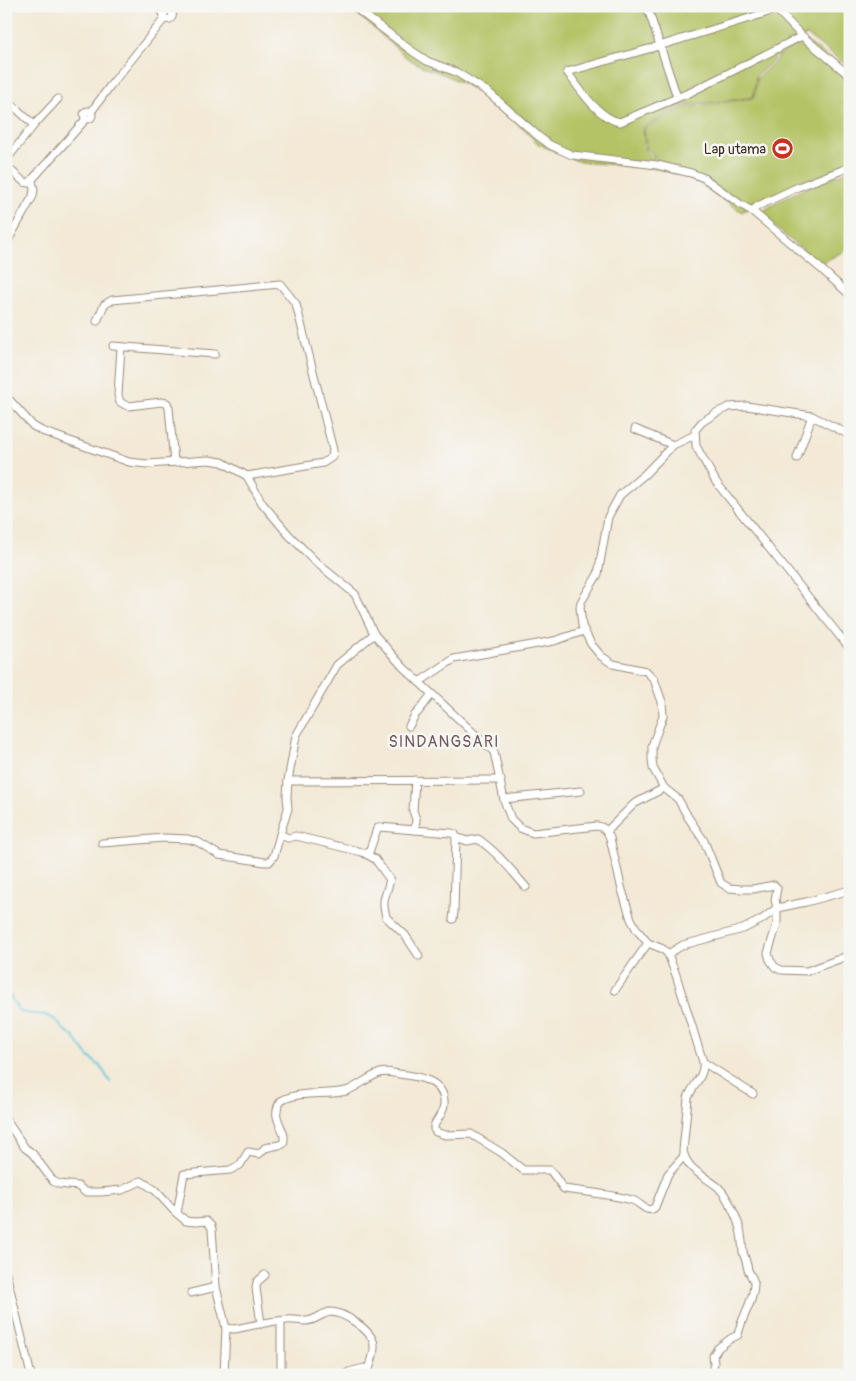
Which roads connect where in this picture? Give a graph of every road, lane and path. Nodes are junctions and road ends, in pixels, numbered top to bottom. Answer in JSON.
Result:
{"nodes":[{"id":1,"x":156,"y":6,"type":"edge"},
{"id":2,"x":179,"y":6,"type":"edge"},
{"id":3,"x":354,"y":6,"type":"edge"},
{"id":4,"x":647,"y":6,"type":"edge"},
{"id":5,"x":168,"y":12,"type":"edge"},
{"id":6,"x":802,"y":36,"type":"junction"},
{"id":7,"x":659,"y":46,"type":"junction"},
{"id":8,"x":850,"y":76,"type":"edge"},
{"id":9,"x":677,"y":97,"type":"junction"},
{"id":10,"x":6,"y":99,"type":"edge"},
{"id":11,"x":58,"y":99,"type":"dead end"},
{"id":12,"x":34,"y":125,"type":"junction"},
{"id":13,"x":6,"y":160,"type":"edge"},
{"id":14,"x":6,"y":166,"type":"edge"},
{"id":15,"x":850,"y":167,"type":"edge"},
{"id":16,"x":32,"y":181,"type":"junction"},
{"id":17,"x":752,"y":211,"type":"junction"},
{"id":18,"x":6,"y":244,"type":"edge"},
{"id":19,"x":850,"y":296,"type":"edge"},
{"id":20,"x":97,"y":320,"type":"dead end"},
{"id":21,"x":113,"y":346,"type":"dead end"},
{"id":22,"x":121,"y":347,"type":"junction"},
{"id":23,"x":214,"y":354,"type":"dead end"},
{"id":24,"x":6,"y":396,"type":"edge"},
{"id":25,"x":812,"y":416,"type":"junction"},
{"id":26,"x":635,"y":429,"type":"dead end"},
{"id":27,"x":695,"y":435,"type":"junction"},
{"id":28,"x":850,"y":435,"type":"edge"},
{"id":29,"x":673,"y":445,"type":"junction"},
{"id":30,"x":796,"y":458,"type":"dead end"},
{"id":31,"x":174,"y":462,"type":"junction"},
{"id":32,"x":247,"y":476,"type":"junction"},
{"id":33,"x":584,"y":631,"type":"junction"},
{"id":34,"x":374,"y":634,"type":"junction"},
{"id":35,"x":850,"y":649,"type":"edge"},
{"id":36,"x":419,"y":682,"type":"junction"},
{"id":37,"x":432,"y":694,"type":"junction"},
{"id":38,"x":409,"y":726,"type":"dead end"},
{"id":39,"x":288,"y":780,"type":"junction"},
{"id":40,"x":415,"y":780,"type":"junction"},
{"id":41,"x":500,"y":780,"type":"junction"},
{"id":42,"x":664,"y":788,"type":"junction"},
{"id":43,"x":581,"y":791,"type":"dead end"},
{"id":44,"x":504,"y":799,"type":"junction"},
{"id":45,"x":415,"y":830,"type":"junction"},
{"id":46,"x":606,"y":831,"type":"junction"},
{"id":47,"x":280,"y":835,"type":"junction"},
{"id":48,"x":456,"y":838,"type":"junction"},
{"id":49,"x":102,"y":843,"type":"dead end"},
{"id":50,"x":368,"y":855,"type":"junction"},
{"id":51,"x":526,"y":887,"type":"dead end"},
{"id":52,"x":850,"y":890,"type":"edge"},
{"id":53,"x":777,"y":908,"type":"junction"},
{"id":54,"x":453,"y":919,"type":"dead end"},
{"id":55,"x":648,"y":944,"type":"junction"},
{"id":56,"x":668,"y":954,"type":"junction"},
{"id":57,"x":850,"y":955,"type":"edge"},
{"id":58,"x":420,"y":956,"type":"dead end"},
{"id":59,"x":616,"y":990,"type":"dead end"},
{"id":60,"x":703,"y":1062,"type":"junction"},
{"id":61,"x":753,"y":1094,"type":"dead end"},
{"id":62,"x":6,"y":1120,"type":"edge"},
{"id":63,"x":684,"y":1156,"type":"junction"},
{"id":64,"x":173,"y":1210,"type":"junction"},
{"id":65,"x":6,"y":1273,"type":"edge"},
{"id":66,"x":264,"y":1275,"type":"dead end"},
{"id":67,"x":216,"y":1287,"type":"junction"},
{"id":68,"x":191,"y":1293,"type":"dead end"},
{"id":69,"x":280,"y":1321,"type":"junction"},
{"id":70,"x":261,"y":1324,"type":"junction"},
{"id":71,"x":226,"y":1328,"type":"junction"},
{"id":72,"x":31,"y":1375,"type":"edge"},
{"id":73,"x":224,"y":1375,"type":"edge"},
{"id":74,"x":281,"y":1375,"type":"edge"},
{"id":75,"x":344,"y":1375,"type":"edge"},
{"id":76,"x":367,"y":1375,"type":"edge"},
{"id":77,"x":711,"y":1375,"type":"edge"}],
"edges":[{"from":1,"to":5,"type":"street"},
{"from":2,"to":5,"type":"street"},
{"from":3,"to":17,"type":"street"},
{"from":4,"to":7,"type":"street"},
{"from":5,"to":16,"type":"street"},
{"from":6,"to":7,"type":"street"},
{"from":6,"to":8,"type":"street"},
{"from":6,"to":9,"type":"street"},
{"from":7,"to":9,"type":"street"},
{"from":7,"to":9,"type":"street"},
{"from":10,"to":12,"type":"street"},
{"from":11,"to":12,"type":"street"},
{"from":12,"to":13,"type":"street"},
{"from":14,"to":16,"type":"street"},
{"from":15,"to":17,"type":"street"},
{"from":16,"to":18,"type":"street"},
{"from":17,"to":19,"type":"street"},
{"from":20,"to":32,"type":"street"},
{"from":21,"to":22,"type":"street"},
{"from":22,"to":23,"type":"street"},
{"from":22,"to":31,"type":"street"},
{"from":24,"to":31,"type":"street"},
{"from":25,"to":27,"type":"street"},
{"from":25,"to":28,"type":"street"},
{"from":25,"to":30,"type":"street"},
{"from":26,"to":29,"type":"street"},
{"from":27,"to":29,"type":"street"},
{"from":27,"to":35,"type":"street"},
{"from":29,"to":33,"type":"street"},
{"from":31,"to":32,"type":"street"},
{"from":32,"to":34,"type":"street"},
{"from":33,"to":36,"type":"street"},
{"from":33,"to":42,"type":"street"},
{"from":34,"to":36,"type":"street"},
{"from":34,"to":39,"type":"street"},
{"from":36,"to":37,"type":"street"},
{"from":37,"to":38,"type":"street"},
{"from":37,"to":41,"type":"street"},
{"from":39,"to":40,"type":"street"},
{"from":39,"to":47,"type":"street"},
{"from":40,"to":41,"type":"street"},
{"from":40,"to":45,"type":"street"},
{"from":41,"to":44,"type":"street"},
{"from":42,"to":46,"type":"street"},
{"from":42,"to":53,"type":"street"},
{"from":43,"to":44,"type":"street"},
{"from":44,"to":46,"type":"street"},
{"from":45,"to":48,"type":"street"},
{"from":45,"to":50,"type":"street"},
{"from":46,"to":55,"type":"street"},
{"from":47,"to":49,"type":"street"},
{"from":47,"to":50,"type":"street"},
{"from":48,"to":51,"type":"street"},
{"from":48,"to":54,"type":"street"},
{"from":50,"to":58,"type":"street"},
{"from":52,"to":53,"type":"street"},
{"from":53,"to":56,"type":"street"},
{"from":53,"to":57,"type":"street"},
{"from":55,"to":56,"type":"street"},
{"from":55,"to":59,"type":"street"},
{"from":56,"to":60,"type":"street"},
{"from":60,"to":61,"type":"street"},
{"from":60,"to":63,"type":"street"},
{"from":62,"to":64,"type":"street"},
{"from":63,"to":64,"type":"street"},
{"from":63,"to":77,"type":"street"},
{"from":64,"to":67,"type":"street"},
{"from":65,"to":72,"type":"street"},
{"from":66,"to":70,"type":"street"},
{"from":67,"to":68,"type":"street"},
{"from":67,"to":71,"type":"street"},
{"from":69,"to":70,"type":"street"},
{"from":69,"to":74,"type":"street"},
{"from":69,"to":76,"type":"street"},
{"from":70,"to":71,"type":"street"},
{"from":71,"to":73,"type":"street"},
{"from":75,"to":76,"type":"street"}]}
